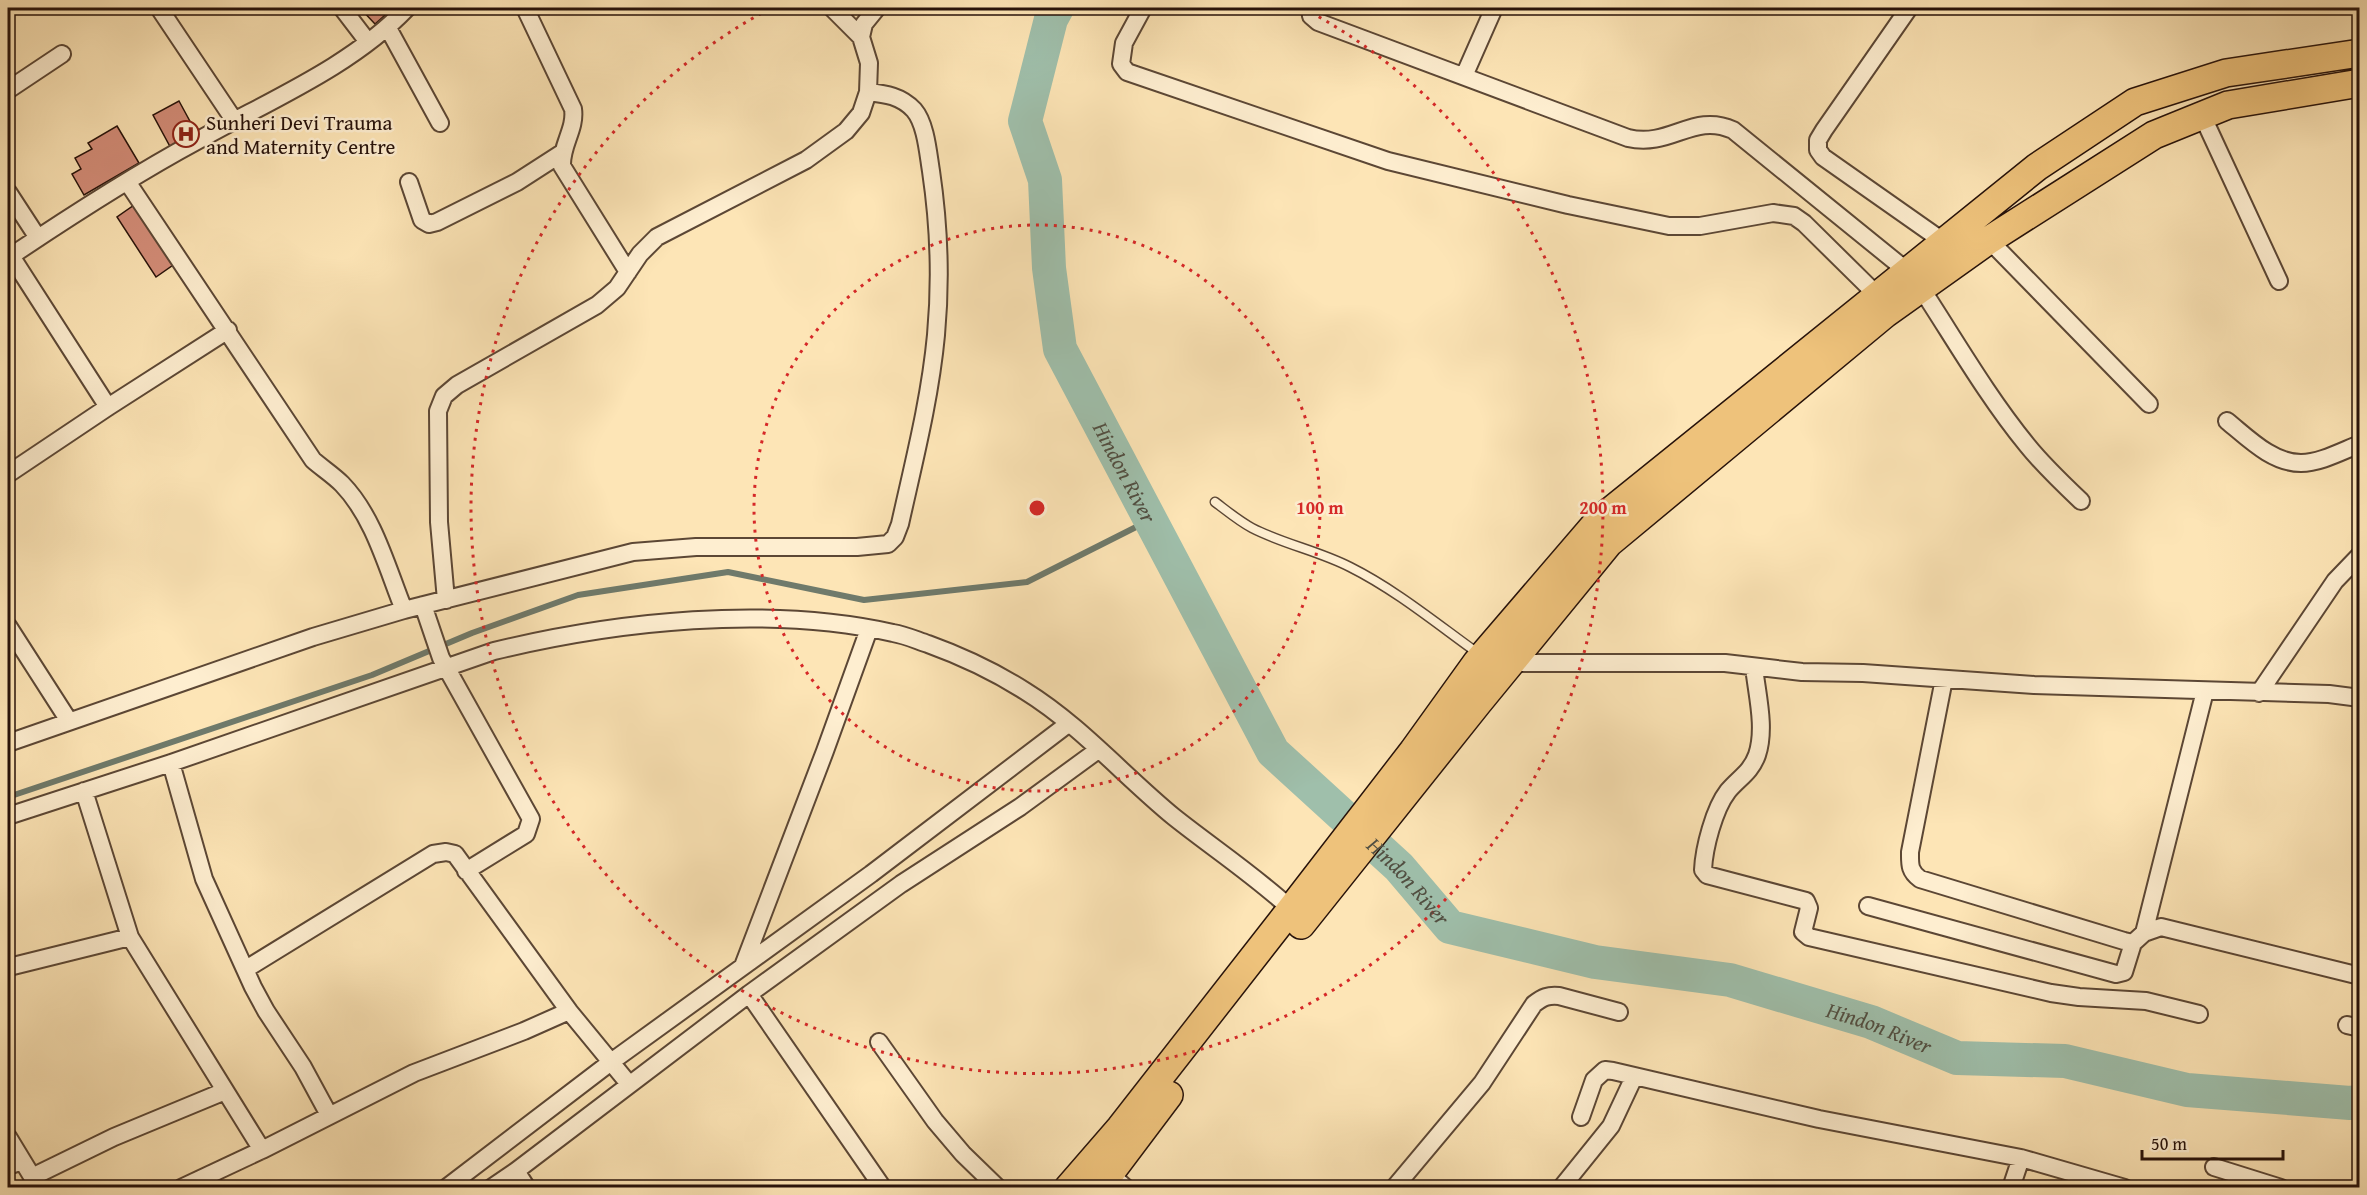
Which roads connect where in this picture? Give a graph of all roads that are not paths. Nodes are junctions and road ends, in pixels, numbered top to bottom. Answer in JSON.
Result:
{"nodes":[{"id":1,"x":159,"y":8,"type":"edge"},
{"id":2,"x":342,"y":8,"type":"edge"},
{"id":3,"x":407,"y":8,"type":"edge"},
{"id":4,"x":525,"y":8,"type":"edge"},
{"id":5,"x":832,"y":8,"type":"edge"},
{"id":6,"x":877,"y":8,"type":"edge"},
{"id":7,"x":1143,"y":8,"type":"edge"},
{"id":8,"x":1310,"y":8,"type":"edge"},
{"id":9,"x":1494,"y":8,"type":"edge"},
{"id":10,"x":1909,"y":8,"type":"edge"},
{"id":11,"x":388,"y":28,"type":"junction"},
{"id":12,"x":861,"y":37,"type":"junction"},
{"id":13,"x":368,"y":42,"type":"junction"},
{"id":14,"x":2360,"y":53,"type":"edge"},
{"id":15,"x":62,"y":54,"type":"dead end"},
{"id":16,"x":1464,"y":76,"type":"junction"},
{"id":17,"x":2360,"y":82,"type":"edge"},
{"id":18,"x":8,"y":90,"type":"edge"},
{"id":19,"x":868,"y":92,"type":"junction"},
{"id":20,"x":2202,"y":116,"type":"junction"},
{"id":21,"x":234,"y":120,"type":"junction"},
{"id":22,"x":440,"y":123,"type":"dead end"},
{"id":23,"x":562,"y":153,"type":"junction"},
{"id":24,"x":409,"y":182,"type":"dead end"},
{"id":25,"x":128,"y":183,"type":"junction"},
{"id":26,"x":8,"y":192,"type":"edge"},
{"id":27,"x":38,"y":238,"type":"junction"},
{"id":28,"x":1989,"y":240,"type":"junction"},
{"id":29,"x":1944,"y":242,"type":"junction"},
{"id":30,"x":9,"y":257,"type":"edge"},
{"id":31,"x":628,"y":272,"type":"junction"},
{"id":32,"x":1914,"y":279,"type":"junction"},
{"id":33,"x":2279,"y":281,"type":"dead end"},
{"id":34,"x":1878,"y":296,"type":"junction"},
{"id":35,"x":228,"y":330,"type":"junction"},
{"id":36,"x":2149,"y":404,"type":"dead end"},
{"id":37,"x":108,"y":407,"type":"junction"},
{"id":38,"x":2227,"y":422,"type":"dead end"},
{"id":39,"x":2360,"y":444,"type":"edge"},
{"id":40,"x":8,"y":474,"type":"edge"},
{"id":41,"x":2081,"y":501,"type":"dead end"},
{"id":42,"x":1215,"y":502,"type":"dead end"},
{"id":43,"x":2360,"y":555,"type":"edge"},
{"id":44,"x":446,"y":600,"type":"junction"},
{"id":45,"x":404,"y":610,"type":"junction"},
{"id":46,"x":425,"y":611,"type":"junction"},
{"id":47,"x":1536,"y":612,"type":"junction"},
{"id":48,"x":8,"y":626,"type":"edge"},
{"id":49,"x":869,"y":629,"type":"junction"},
{"id":50,"x":1479,"y":659,"type":"junction"},
{"id":51,"x":444,"y":664,"type":"junction"},
{"id":52,"x":1510,"y":664,"type":"junction"},
{"id":53,"x":1754,"y":667,"type":"junction"},
{"id":54,"x":1944,"y":679,"type":"junction"},
{"id":55,"x":2205,"y":692,"type":"junction"},
{"id":56,"x":2259,"y":693,"type":"junction"},
{"id":57,"x":2360,"y":698,"type":"edge"},
{"id":58,"x":69,"y":721,"type":"junction"},
{"id":59,"x":1084,"y":737,"type":"junction"},
{"id":60,"x":8,"y":743,"type":"edge"},
{"id":61,"x":1421,"y":757,"type":"junction"},
{"id":62,"x":171,"y":763,"type":"junction"},
{"id":63,"x":84,"y":791,"type":"junction"},
{"id":64,"x":8,"y":816,"type":"edge"},
{"id":65,"x":466,"y":872,"type":"junction"},
{"id":66,"x":1868,"y":906,"type":"dead end"},
{"id":67,"x":1298,"y":910,"type":"junction"},
{"id":68,"x":130,"y":937,"type":"junction"},
{"id":69,"x":2139,"y":938,"type":"junction"},
{"id":70,"x":9,"y":967,"type":"dead end"},
{"id":71,"x":743,"y":967,"type":"junction"},
{"id":72,"x":246,"y":969,"type":"junction"},
{"id":73,"x":2360,"y":976,"type":"edge"},
{"id":74,"x":749,"y":994,"type":"junction"},
{"id":75,"x":569,"y":1011,"type":"junction"},
{"id":76,"x":1619,"y":1012,"type":"dead end"},
{"id":77,"x":2199,"y":1014,"type":"dead end"},
{"id":78,"x":879,"y":1042,"type":"dead end"},
{"id":79,"x":620,"y":1073,"type":"junction"},
{"id":80,"x":1634,"y":1077,"type":"junction"},
{"id":81,"x":225,"y":1091,"type":"junction"},
{"id":82,"x":1147,"y":1109,"type":"junction"},
{"id":83,"x":329,"y":1115,"type":"junction"},
{"id":84,"x":1581,"y":1118,"type":"dead end"},
{"id":85,"x":8,"y":1137,"type":"edge"},
{"id":86,"x":262,"y":1150,"type":"junction"},
{"id":87,"x":2021,"y":1158,"type":"junction"},
{"id":88,"x":15,"y":1163,"type":"edge"},
{"id":89,"x":2214,"y":1167,"type":"dead end"},
{"id":90,"x":516,"y":1171,"type":"junction"},
{"id":91,"x":35,"y":1182,"type":"edge"},
{"id":92,"x":1112,"y":1183,"type":"edge"},
{"id":93,"x":181,"y":1188,"type":"edge"},
{"id":94,"x":446,"y":1188,"type":"edge"},
{"id":95,"x":491,"y":1188,"type":"edge"},
{"id":96,"x":527,"y":1188,"type":"edge"},
{"id":97,"x":883,"y":1188,"type":"edge"},
{"id":98,"x":998,"y":1188,"type":"edge"},
{"id":99,"x":1068,"y":1188,"type":"edge"},
{"id":100,"x":1394,"y":1188,"type":"edge"},
{"id":101,"x":1561,"y":1188,"type":"edge"},
{"id":102,"x":2011,"y":1188,"type":"edge"},
{"id":103,"x":2125,"y":1188,"type":"edge"},
{"id":104,"x":2281,"y":1188,"type":"edge"}],
"edges":[{"from":1,"to":21,"type":"street"},
{"from":2,"to":13,"type":"street"},
{"from":3,"to":11,"type":"street"},
{"from":4,"to":23,"type":"street"},
{"from":5,"to":12,"type":"street"},
{"from":6,"to":12,"type":"street"},
{"from":7,"to":34,"type":"street"},
{"from":8,"to":16,"type":"street"},
{"from":9,"to":16,"type":"street"},
{"from":10,"to":29,"type":"street"},
{"from":11,"to":13,"type":"street"},
{"from":11,"to":22,"type":"street"},
{"from":12,"to":19,"type":"street"},
{"from":13,"to":21,"type":"street"},
{"from":14,"to":29,"type":"main road"},
{"from":15,"to":18,"type":"street"},
{"from":16,"to":32,"type":"street"},
{"from":17,"to":20,"type":"main road"},
{"from":19,"to":31,"type":"street"},
{"from":19,"to":44,"type":"street"},
{"from":20,"to":28,"type":"main road"},
{"from":20,"to":33,"type":"street"},
{"from":21,"to":25,"type":"street"},
{"from":23,"to":24,"type":"street"},
{"from":23,"to":31,"type":"street"},
{"from":25,"to":27,"type":"street"},
{"from":25,"to":35,"type":"street"},
{"from":26,"to":27,"type":"street"},
{"from":27,"to":30,"type":"street"},
{"from":28,"to":32,"type":"main road"},
{"from":28,"to":36,"type":"street"},
{"from":29,"to":32,"type":"main road"},
{"from":30,"to":37,"type":"street"},
{"from":31,"to":44,"type":"street"},
{"from":32,"to":34,"type":"main road"},
{"from":32,"to":41,"type":"street"},
{"from":32,"to":47,"type":"main road"},
{"from":34,"to":47,"type":"main road"},
{"from":35,"to":37,"type":"street"},
{"from":35,"to":45,"type":"street"},
{"from":37,"to":40,"type":"street"},
{"from":38,"to":39,"type":"street"},
{"from":42,"to":50,"type":"lane"},
{"from":43,"to":56,"type":"street"},
{"from":44,"to":46,"type":"street"},
{"from":45,"to":46,"type":"street"},
{"from":45,"to":58,"type":"street"},
{"from":46,"to":51,"type":"street"},
{"from":47,"to":50,"type":"main road"},
{"from":47,"to":52,"type":"main road"},
{"from":48,"to":58,"type":"street"},
{"from":49,"to":51,"type":"street"},
{"from":49,"to":59,"type":"street"},
{"from":49,"to":71,"type":"street"},
{"from":50,"to":52,"type":"street"},
{"from":50,"to":61,"type":"main road"},
{"from":51,"to":62,"type":"street"},
{"from":51,"to":65,"type":"street"},
{"from":52,"to":53,"type":"street"},
{"from":52,"to":61,"type":"main road"},
{"from":53,"to":54,"type":"street"},
{"from":53,"to":77,"type":"street"},
{"from":54,"to":55,"type":"street"},
{"from":54,"to":69,"type":"street"},
{"from":55,"to":56,"type":"street"},
{"from":55,"to":69,"type":"street"},
{"from":56,"to":57,"type":"street"},
{"from":58,"to":60,"type":"street"},
{"from":59,"to":67,"type":"street"},
{"from":59,"to":71,"type":"street"},
{"from":59,"to":74,"type":"street"},
{"from":61,"to":67,"type":"main road"},
{"from":62,"to":63,"type":"street"},
{"from":62,"to":72,"type":"street"},
{"from":63,"to":64,"type":"street"},
{"from":63,"to":68,"type":"street"},
{"from":65,"to":72,"type":"street"},
{"from":65,"to":75,"type":"street"},
{"from":66,"to":69,"type":"street"},
{"from":67,"to":82,"type":"main road"},
{"from":68,"to":70,"type":"street"},
{"from":68,"to":81,"type":"street"},
{"from":69,"to":73,"type":"street"},
{"from":71,"to":79,"type":"street"},
{"from":72,"to":83,"type":"street"},
{"from":74,"to":79,"type":"street"},
{"from":74,"to":97,"type":"street"},
{"from":75,"to":79,"type":"street"},
{"from":75,"to":83,"type":"street"},
{"from":76,"to":100,"type":"street"},
{"from":78,"to":98,"type":"street"},
{"from":79,"to":90,"type":"street"},
{"from":79,"to":94,"type":"street"},
{"from":80,"to":84,"type":"street"},
{"from":80,"to":87,"type":"street"},
{"from":80,"to":101,"type":"street"},
{"from":81,"to":86,"type":"street"},
{"from":81,"to":91,"type":"street"},
{"from":82,"to":92,"type":"main road"},
{"from":82,"to":99,"type":"main road"},
{"from":83,"to":86,"type":"street"},
{"from":85,"to":88,"type":"street"},
{"from":86,"to":93,"type":"street"},
{"from":87,"to":102,"type":"street"},
{"from":87,"to":103,"type":"street"},
{"from":88,"to":91,"type":"street"},
{"from":89,"to":104,"type":"street"},
{"from":90,"to":95,"type":"street"},
{"from":90,"to":96,"type":"street"}]}
